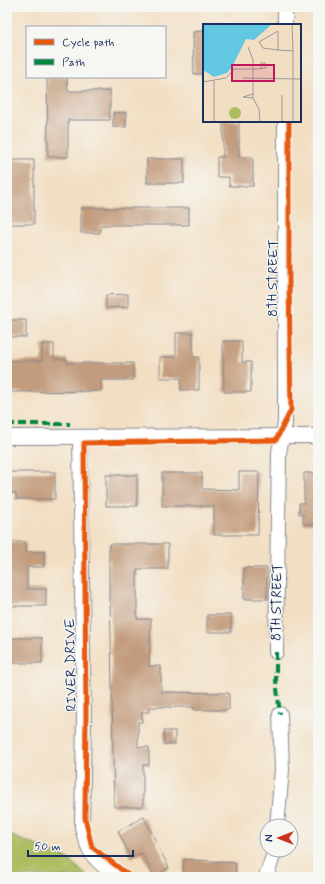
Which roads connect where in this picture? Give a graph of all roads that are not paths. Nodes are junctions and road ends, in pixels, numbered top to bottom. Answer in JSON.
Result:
{"nodes":[{"id":1,"x":285,"y":7,"type":"edge"},
{"id":2,"x":285,"y":24,"type":"edge"},
{"id":3,"x":285,"y":122,"type":"edge"},
{"id":4,"x":282,"y":435,"type":"junction"},
{"id":5,"x":318,"y":436,"type":"edge"},
{"id":6,"x":80,"y":437,"type":"junction"},
{"id":7,"x":7,"y":438,"type":"edge"},
{"id":8,"x":276,"y":652,"type":"dead end"},
{"id":9,"x":280,"y":714,"type":"dead end"},
{"id":10,"x":278,"y":818,"type":"edge"},
{"id":11,"x":272,"y":858,"type":"edge"},
{"id":12,"x":119,"y":877,"type":"edge"},
{"id":13,"x":266,"y":877,"type":"edge"}],
"edges":[{"from":1,"to":2,"type":"street"},
{"from":3,"to":4,"type":"street","name":"8TH STREET"},
{"from":4,"to":5,"type":"street"},
{"from":4,"to":6,"type":"street"},
{"from":4,"to":8,"type":"street","name":"8TH STREET"},
{"from":6,"to":7,"type":"street"},
{"from":6,"to":12,"type":"street","name":"RIVER DRIVE"},
{"from":9,"to":10,"type":"street"},
{"from":11,"to":13,"type":"street"}]}
